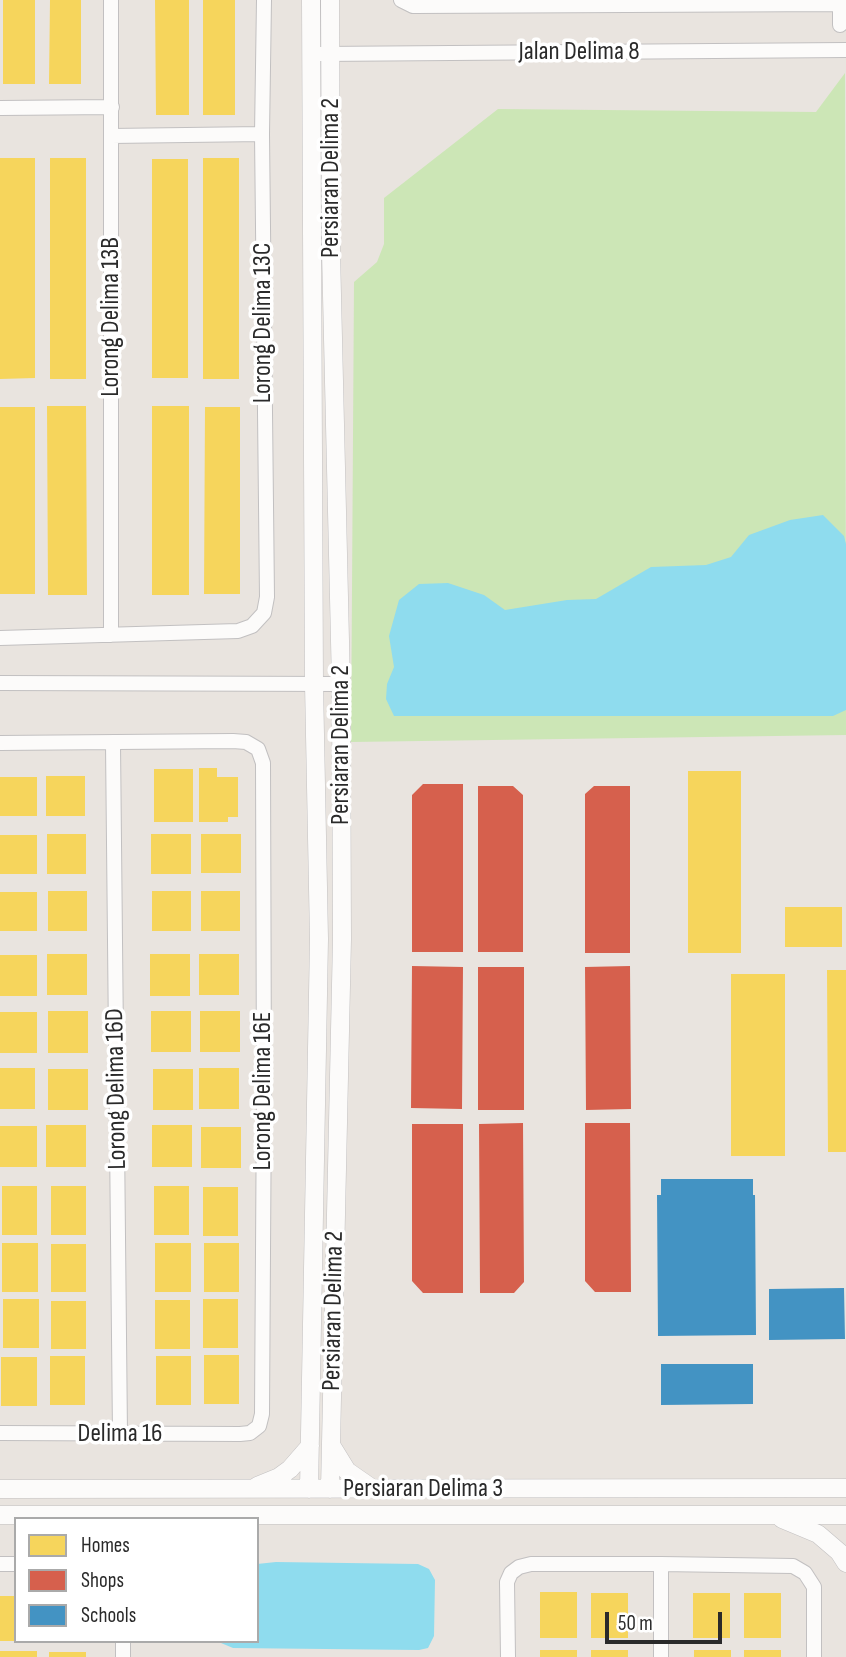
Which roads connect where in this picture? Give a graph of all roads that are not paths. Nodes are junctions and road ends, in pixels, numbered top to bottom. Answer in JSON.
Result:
{"nodes":[{"id":1,"x":111,"y":0,"type":"edge"},
{"id":2,"x":264,"y":0,"type":"edge"},
{"id":3,"x":311,"y":0,"type":"edge"},
{"id":4,"x":330,"y":0,"type":"edge"},
{"id":5,"x":401,"y":0,"type":"edge"},
{"id":6,"x":840,"y":2,"type":"edge"},
{"id":7,"x":537,"y":3,"type":"edge"},
{"id":8,"x":689,"y":3,"type":"edge"},
{"id":9,"x":840,"y":25,"type":"dead end"},
{"id":10,"x":846,"y":50,"type":"edge"},
{"id":11,"x":321,"y":54,"type":"junction"},
{"id":12,"x":0,"y":107,"type":"edge"},
{"id":13,"x":111,"y":107,"type":"junction"},
{"id":14,"x":262,"y":134,"type":"junction"},
{"id":15,"x":111,"y":136,"type":"junction"},
{"id":16,"x":111,"y":635,"type":"junction"},
{"id":17,"x":0,"y":638,"type":"edge"},
{"id":18,"x":0,"y":683,"type":"edge"},
{"id":19,"x":314,"y":684,"type":"junction"},
{"id":20,"x":341,"y":684,"type":"junction"},
{"id":21,"x":0,"y":744,"type":"edge"},
{"id":22,"x":113,"y":744,"type":"junction"},
{"id":23,"x":0,"y":1433,"type":"edge"},
{"id":24,"x":120,"y":1434,"type":"junction"},
{"id":25,"x":240,"y":1434,"type":"joint"},
{"id":26,"x":331,"y":1445,"type":"junction"},
{"id":27,"x":310,"y":1446,"type":"junction"},
{"id":28,"x":819,"y":1488,"type":"junction"},
{"id":29,"x":846,"y":1488,"type":"edge"},
{"id":30,"x":0,"y":1489,"type":"edge"},
{"id":31,"x":250,"y":1489,"type":"junction"},
{"id":32,"x":373,"y":1489,"type":"junction"},
{"id":33,"x":319,"y":1491,"type":"junction"},
{"id":34,"x":846,"y":1504,"type":"edge"},
{"id":35,"x":0,"y":1515,"type":"edge"},
{"id":36,"x":297,"y":1515,"type":"junction"},
{"id":37,"x":345,"y":1515,"type":"junction"},
{"id":38,"x":772,"y":1515,"type":"junction"},
{"id":39,"x":846,"y":1515,"type":"edge"},
{"id":40,"x":846,"y":1563,"type":"edge"},
{"id":41,"x":661,"y":1564,"type":"junction"},
{"id":42,"x":508,"y":1657,"type":"edge"},
{"id":43,"x":660,"y":1657,"type":"edge"},
{"id":44,"x":814,"y":1657,"type":"edge"}],
"edges":[{"from":1,"to":13,"type":"street","name":"Lorong Delima 13B"},
{"from":2,"to":14,"type":"street","name":"Lorong Delima 13C"},
{"from":3,"to":11,"type":"street","name":"Persiaran Delima 2"},
{"from":4,"to":11,"type":"street","name":"Persiaran Delima 2"},
{"from":5,"to":7,"type":"street"},
{"from":6,"to":8,"type":"street"},
{"from":6,"to":9,"type":"street"},
{"from":7,"to":8,"type":"street"},
{"from":10,"to":11,"type":"street","name":"Jalan Delima 8"},
{"from":11,"to":19,"type":"street","name":"Persiaran Delima 2"},
{"from":11,"to":20,"type":"street","name":"Persiaran Delima 2"},
{"from":12,"to":13,"type":"street"},
{"from":13,"to":15,"type":"street","name":"Lorong Delima 13B"},
{"from":14,"to":15,"type":"street"},
{"from":14,"to":16,"type":"street","name":"Lorong Delima 13C"},
{"from":15,"to":16,"type":"street","name":"Lorong Delima 13B"},
{"from":16,"to":17,"type":"street"},
{"from":18,"to":19,"type":"street"},
{"from":19,"to":20,"type":"street"},
{"from":19,"to":27,"type":"street","name":"Persiaran Delima 2"},
{"from":20,"to":26,"type":"street","name":"Persiaran Delima 2"},
{"from":21,"to":22,"type":"street"},
{"from":22,"to":24,"type":"street","name":"Lorong Delima 16D"},
{"from":22,"to":25,"type":"street","name":"Lorong Delima 16E"},
{"from":23,"to":24,"type":"street","name":"Delima 16"},
{"from":24,"to":25,"type":"street","name":"Delima 16"},
{"from":26,"to":32,"type":"street"},
{"from":26,"to":33,"type":"street","name":"Persiaran Delima 2"},
{"from":27,"to":31,"type":"street"},
{"from":27,"to":33,"type":"street","name":"Persiaran Delima 2"},
{"from":28,"to":29,"type":"street","name":"Persiaran Delima 3"},
{"from":28,"to":32,"type":"street","name":"Persiaran Delima 3"},
{"from":28,"to":34,"type":"street"},
{"from":30,"to":31,"type":"street","name":"Persiaran Delima 3"},
{"from":31,"to":33,"type":"street","name":"Persiaran Delima 3"},
{"from":32,"to":33,"type":"street","name":"Persiaran Delima 3"},
{"from":33,"to":36,"type":"street"},
{"from":33,"to":37,"type":"street"},
{"from":35,"to":36,"type":"street","name":"Persiaran Delima 3"},
{"from":36,"to":37,"type":"street","name":"Persiaran Delima 3"},
{"from":37,"to":38,"type":"street","name":"Persiaran Delima 3"},
{"from":38,"to":39,"type":"street","name":"Persiaran Delima 3"},
{"from":38,"to":40,"type":"street"},
{"from":41,"to":42,"type":"street"},
{"from":41,"to":43,"type":"street"},
{"from":41,"to":44,"type":"street"}]}
